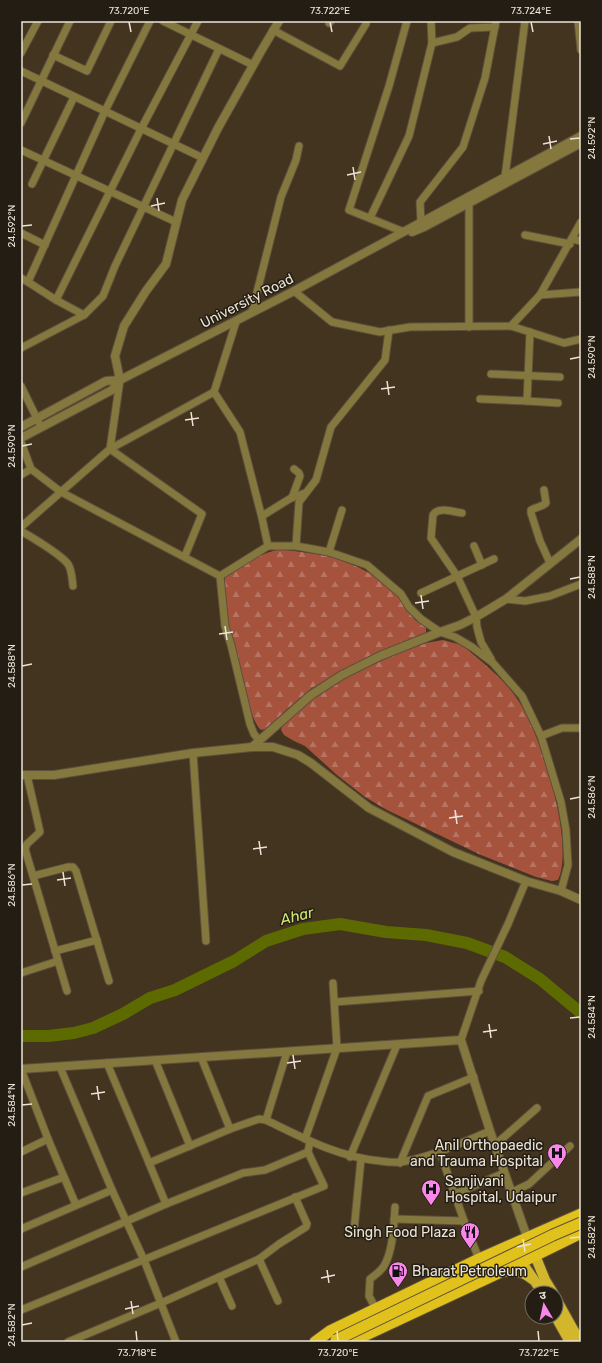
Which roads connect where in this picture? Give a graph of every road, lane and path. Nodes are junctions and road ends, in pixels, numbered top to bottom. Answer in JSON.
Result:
{"nodes":[{"id":1,"x":38,"y":21,"type":"edge"},
{"id":2,"x":70,"y":21,"type":"edge"},
{"id":3,"x":111,"y":21,"type":"edge"},
{"id":4,"x":150,"y":21,"type":"edge"},
{"id":5,"x":163,"y":21,"type":"edge"},
{"id":6,"x":198,"y":21,"type":"edge"},
{"id":7,"x":279,"y":21,"type":"edge"},
{"id":8,"x":407,"y":21,"type":"edge"},
{"id":9,"x":431,"y":21,"type":"edge"},
{"id":10,"x":525,"y":21,"type":"edge"},
{"id":11,"x":578,"y":21,"type":"edge"},
{"id":12,"x":366,"y":24,"type":"dead end"},
{"id":13,"x":495,"y":24,"type":"edge"},
{"id":14,"x":273,"y":30,"type":"junction"},
{"id":15,"x":191,"y":35,"type":"junction"},
{"id":16,"x":432,"y":43,"type":"junction"},
{"id":17,"x":23,"y":45,"type":"edge"},
{"id":18,"x":220,"y":49,"type":"junction"},
{"id":19,"x":581,"y":50,"type":"edge"},
{"id":20,"x":21,"y":53,"type":"edge"},
{"id":21,"x":53,"y":55,"type":"junction"},
{"id":22,"x":253,"y":65,"type":"junction"},
{"id":23,"x":21,"y":72,"type":"edge"},
{"id":24,"x":41,"y":80,"type":"junction"},
{"id":25,"x":74,"y":97,"type":"junction"},
{"id":26,"x":105,"y":111,"type":"junction"},
{"id":27,"x":21,"y":123,"type":"edge"},
{"id":28,"x":141,"y":128,"type":"junction"},
{"id":29,"x":581,"y":136,"type":"edge"},
{"id":30,"x":581,"y":143,"type":"edge"},
{"id":31,"x":173,"y":144,"type":"junction"},
{"id":32,"x":299,"y":146,"type":"dead end"},
{"id":33,"x":21,"y":150,"type":"edge"},
{"id":34,"x":203,"y":158,"type":"junction"},
{"id":35,"x":43,"y":160,"type":"junction"},
{"id":36,"x":76,"y":176,"type":"junction"},
{"id":37,"x":505,"y":177,"type":"junction"},
{"id":38,"x":32,"y":184,"type":"dead end"},
{"id":39,"x":110,"y":191,"type":"junction"},
{"id":40,"x":468,"y":203,"type":"junction"},
{"id":41,"x":143,"y":207,"type":"junction"},
{"id":42,"x":370,"y":218,"type":"junction"},
{"id":43,"x":176,"y":222,"type":"junction"},
{"id":44,"x":421,"y":222,"type":"junction"},
{"id":45,"x":581,"y":222,"type":"edge"},
{"id":46,"x":404,"y":232,"type":"junction"},
{"id":47,"x":21,"y":233,"type":"edge"},
{"id":48,"x":525,"y":235,"type":"dead end"},
{"id":49,"x":571,"y":241,"type":"junction"},
{"id":50,"x":581,"y":241,"type":"edge"},
{"id":51,"x":385,"y":243,"type":"junction"},
{"id":52,"x":45,"y":245,"type":"junction"},
{"id":53,"x":21,"y":278,"type":"edge"},
{"id":54,"x":28,"y":282,"type":"junction"},
{"id":55,"x":294,"y":292,"type":"junction"},
{"id":56,"x":581,"y":292,"type":"edge"},
{"id":57,"x":540,"y":295,"type":"junction"},
{"id":58,"x":56,"y":300,"type":"junction"},
{"id":59,"x":252,"y":312,"type":"junction"},
{"id":60,"x":84,"y":315,"type":"junction"},
{"id":61,"x":236,"y":322,"type":"junction"},
{"id":62,"x":511,"y":326,"type":"junction"},
{"id":63,"x":469,"y":327,"type":"junction"},
{"id":64,"x":389,"y":330,"type":"junction"},
{"id":65,"x":530,"y":332,"type":"junction"},
{"id":66,"x":581,"y":339,"type":"edge"},
{"id":67,"x":21,"y":348,"type":"edge"},
{"id":68,"x":491,"y":374,"type":"dead end"},
{"id":69,"x":528,"y":375,"type":"junction"},
{"id":70,"x":560,"y":377,"type":"dead end"},
{"id":71,"x":120,"y":380,"type":"junction"},
{"id":72,"x":21,"y":386,"type":"edge"},
{"id":73,"x":214,"y":392,"type":"junction"},
{"id":74,"x":480,"y":399,"type":"dead end"},
{"id":75,"x":527,"y":401,"type":"junction"},
{"id":76,"x":558,"y":403,"type":"dead end"},
{"id":77,"x":37,"y":418,"type":"junction"},
{"id":78,"x":21,"y":427,"type":"edge"},
{"id":79,"x":41,"y":427,"type":"junction"},
{"id":80,"x":21,"y":438,"type":"edge"},
{"id":81,"x":21,"y":442,"type":"edge"},
{"id":82,"x":110,"y":449,"type":"junction"},
{"id":83,"x":31,"y":469,"type":"junction"},
{"id":84,"x":294,"y":469,"type":"dead end"},
{"id":85,"x":21,"y":475,"type":"edge"},
{"id":86,"x":544,"y":490,"type":"dead end"},
{"id":87,"x":61,"y":492,"type":"junction"},
{"id":88,"x":306,"y":492,"type":"junction"},
{"id":89,"x":292,"y":498,"type":"junction"},
{"id":90,"x":342,"y":510,"type":"dead end"},
{"id":91,"x":462,"y":513,"type":"dead end"},
{"id":92,"x":262,"y":516,"type":"junction"},
{"id":93,"x":21,"y":527,"type":"edge"},
{"id":94,"x":21,"y":531,"type":"edge"},
{"id":95,"x":581,"y":538,"type":"edge"},
{"id":96,"x":268,"y":546,"type":"junction"},
{"id":97,"x":296,"y":546,"type":"junction"},
{"id":98,"x":474,"y":546,"type":"dead end"},
{"id":99,"x":329,"y":552,"type":"junction"},
{"id":100,"x":185,"y":556,"type":"junction"},
{"id":101,"x":494,"y":559,"type":"dead end"},
{"id":102,"x":550,"y":563,"type":"junction"},
{"id":103,"x":482,"y":566,"type":"junction"},
{"id":104,"x":220,"y":576,"type":"junction"},
{"id":105,"x":457,"y":576,"type":"junction"},
{"id":106,"x":581,"y":584,"type":"edge"},
{"id":107,"x":73,"y":586,"type":"dead end"},
{"id":108,"x":421,"y":593,"type":"dead end"},
{"id":109,"x":506,"y":599,"type":"junction"},
{"id":110,"x":476,"y":617,"type":"junction"},
{"id":111,"x":440,"y":632,"type":"junction"},
{"id":112,"x":493,"y":663,"type":"junction"},
{"id":113,"x":581,"y":728,"type":"edge"},
{"id":114,"x":541,"y":736,"type":"junction"},
{"id":115,"x":259,"y":740,"type":"junction"},
{"id":116,"x":252,"y":747,"type":"junction"},
{"id":117,"x":193,"y":754,"type":"junction"},
{"id":118,"x":24,"y":775,"type":"edge"},
{"id":119,"x":33,"y":876,"type":"junction"},
{"id":120,"x":526,"y":881,"type":"junction"},
{"id":121,"x":561,"y":891,"type":"junction"},
{"id":122,"x":581,"y":900,"type":"edge"},
{"id":123,"x":97,"y":940,"type":"junction"},
{"id":124,"x":206,"y":941,"type":"dead end"},
{"id":125,"x":55,"y":952,"type":"junction"},
{"id":126,"x":58,"y":961,"type":"junction"},
{"id":127,"x":21,"y":973,"type":"edge"},
{"id":128,"x":109,"y":981,"type":"dead end"},
{"id":129,"x":333,"y":983,"type":"dead end"},
{"id":130,"x":479,"y":990,"type":"junction"},
{"id":131,"x":67,"y":991,"type":"dead end"},
{"id":132,"x":335,"y":1002,"type":"junction"},
{"id":133,"x":461,"y":1040,"type":"junction"},
{"id":134,"x":397,"y":1044,"type":"junction"},
{"id":135,"x":337,"y":1048,"type":"junction"},
{"id":136,"x":288,"y":1052,"type":"junction"},
{"id":137,"x":201,"y":1057,"type":"junction"},
{"id":138,"x":155,"y":1060,"type":"junction"},
{"id":139,"x":107,"y":1064,"type":"junction"},
{"id":140,"x":60,"y":1067,"type":"junction"},
{"id":141,"x":21,"y":1069,"type":"edge"},
{"id":142,"x":474,"y":1077,"type":"junction"},
{"id":143,"x":537,"y":1108,"type":"dead end"},
{"id":144,"x":266,"y":1120,"type":"junction"},
{"id":145,"x":230,"y":1129,"type":"junction"},
{"id":146,"x":490,"y":1131,"type":"junction"},
{"id":147,"x":48,"y":1139,"type":"junction"},
{"id":148,"x":308,"y":1140,"type":"junction"},
{"id":149,"x":495,"y":1145,"type":"junction"},
{"id":150,"x":190,"y":1146,"type":"junction"},
{"id":151,"x":570,"y":1146,"type":"dead end"},
{"id":152,"x":21,"y":1152,"type":"edge"},
{"id":153,"x":308,"y":1152,"type":"junction"},
{"id":154,"x":440,"y":1152,"type":"junction"},
{"id":155,"x":350,"y":1157,"type":"junction"},
{"id":156,"x":361,"y":1159,"type":"junction"},
{"id":157,"x":149,"y":1163,"type":"junction"},
{"id":158,"x":400,"y":1163,"type":"junction"},
{"id":159,"x":504,"y":1173,"type":"junction"},
{"id":160,"x":64,"y":1177,"type":"junction"},
{"id":161,"x":112,"y":1190,"type":"junction"},
{"id":162,"x":512,"y":1192,"type":"junction"},
{"id":163,"x":21,"y":1193,"type":"edge"},
{"id":164,"x":455,"y":1194,"type":"junction"},
{"id":165,"x":295,"y":1198,"type":"junction"},
{"id":166,"x":166,"y":1204,"type":"junction"},
{"id":167,"x":76,"y":1205,"type":"junction"},
{"id":168,"x":395,"y":1207,"type":"dead end"},
{"id":169,"x":581,"y":1214,"type":"edge"},
{"id":170,"x":394,"y":1219,"type":"junction"},
{"id":171,"x":126,"y":1221,"type":"junction"},
{"id":172,"x":464,"y":1221,"type":"junction"},
{"id":173,"x":581,"y":1223,"type":"edge"},
{"id":174,"x":21,"y":1229,"type":"edge"},
{"id":175,"x":354,"y":1230,"type":"dead end"},
{"id":176,"x":581,"y":1233,"type":"edge"},
{"id":177,"x":527,"y":1237,"type":"junction"},
{"id":178,"x":560,"y":1243,"type":"junction"},
{"id":179,"x":509,"y":1246,"type":"junction"},
{"id":180,"x":536,"y":1255,"type":"junction"},
{"id":181,"x":259,"y":1259,"type":"junction"},
{"id":182,"x":479,"y":1259,"type":"junction"},
{"id":183,"x":144,"y":1260,"type":"junction"},
{"id":184,"x":522,"y":1262,"type":"junction"},
{"id":185,"x":21,"y":1267,"type":"edge"},
{"id":186,"x":498,"y":1273,"type":"junction"},
{"id":187,"x":219,"y":1277,"type":"junction"},
{"id":188,"x":541,"y":1285,"type":"edge"},
{"id":189,"x":541,"y":1285,"type":"edge"},
{"id":190,"x":542,"y":1285,"type":"edge"},
{"id":191,"x":542,"y":1285,"type":"edge"},
{"id":192,"x":278,"y":1301,"type":"dead end"},
{"id":193,"x":161,"y":1303,"type":"junction"},
{"id":194,"x":232,"y":1306,"type":"dead end"},
{"id":195,"x":376,"y":1309,"type":"junction"},
{"id":196,"x":21,"y":1310,"type":"edge"},
{"id":197,"x":564,"y":1313,"type":"edge"},
{"id":198,"x":560,"y":1325,"type":"edge"},
{"id":199,"x":332,"y":1341,"type":"edge"},
{"id":200,"x":68,"y":1342,"type":"edge"},
{"id":201,"x":176,"y":1342,"type":"edge"},
{"id":202,"x":315,"y":1342,"type":"edge"},
{"id":203,"x":351,"y":1342,"type":"edge"},
{"id":204,"x":570,"y":1342,"type":"edge"},
{"id":205,"x":580,"y":1342,"type":"edge"}],
"edges":[{"from":1,"to":17,"type":"street"},
{"from":2,"to":21,"type":"street"},
{"from":3,"to":21,"type":"street"},
{"from":4,"to":26,"type":"street"},
{"from":5,"to":15,"type":"street"},
{"from":6,"to":15,"type":"street"},
{"from":7,"to":14,"type":"street"},
{"from":8,"to":42,"type":"street"},
{"from":9,"to":16,"type":"street"},
{"from":10,"to":37,"type":"street"},
{"from":11,"to":19,"type":"street"},
{"from":12,"to":14,"type":"street"},
{"from":13,"to":16,"type":"street"},
{"from":13,"to":44,"type":"street"},
{"from":14,"to":22,"type":"street"},
{"from":15,"to":18,"type":"street"},
{"from":15,"to":28,"type":"street"},
{"from":16,"to":42,"type":"street"},
{"from":17,"to":20,"type":"street"},
{"from":18,"to":22,"type":"street"},
{"from":18,"to":31,"type":"street"},
{"from":21,"to":24,"type":"street"},
{"from":22,"to":34,"type":"street"},
{"from":23,"to":24,"type":"street"},
{"from":24,"to":25,"type":"street"},
{"from":24,"to":27,"type":"street"},
{"from":25,"to":26,"type":"street"},
{"from":25,"to":35,"type":"street"},
{"from":26,"to":28,"type":"street"},
{"from":26,"to":36,"type":"street"},
{"from":28,"to":31,"type":"street"},
{"from":28,"to":39,"type":"street"},
{"from":29,"to":37,"type":"street","name":"University Road"},
{"from":30,"to":40,"type":"street","name":"University Road"},
{"from":31,"to":34,"type":"street"},
{"from":31,"to":41,"type":"street"},
{"from":32,"to":59,"type":"street"},
{"from":33,"to":35,"type":"street"},
{"from":34,"to":43,"type":"street"},
{"from":35,"to":36,"type":"street"},
{"from":35,"to":38,"type":"street"},
{"from":36,"to":39,"type":"street"},
{"from":36,"to":52,"type":"street"},
{"from":37,"to":44,"type":"street","name":"University Road"},
{"from":39,"to":41,"type":"street"},
{"from":39,"to":58,"type":"street"},
{"from":40,"to":51,"type":"street","name":"University Road"},
{"from":40,"to":63,"type":"street"},
{"from":41,"to":43,"type":"street"},
{"from":41,"to":60,"type":"street"},
{"from":42,"to":46,"type":"street"},
{"from":43,"to":71,"type":"street"},
{"from":44,"to":46,"type":"street","name":"University Road"},
{"from":45,"to":49,"type":"street"},
{"from":46,"to":51,"type":"street","name":"University Road"},
{"from":47,"to":52,"type":"street"},
{"from":48,"to":49,"type":"street"},
{"from":49,"to":50,"type":"street"},
{"from":49,"to":57,"type":"street"},
{"from":51,"to":55,"type":"street","name":"University Road"},
{"from":52,"to":54,"type":"street"},
{"from":53,"to":54,"type":"street"},
{"from":54,"to":58,"type":"street"},
{"from":55,"to":59,"type":"street","name":"University Road"},
{"from":55,"to":64,"type":"street"},
{"from":56,"to":57,"type":"street"},
{"from":57,"to":62,"type":"street"},
{"from":58,"to":60,"type":"street"},
{"from":59,"to":61,"type":"street","name":"University Road"},
{"from":60,"to":67,"type":"street"},
{"from":61,"to":71,"type":"street","name":"University Road"},
{"from":61,"to":73,"type":"street"},
{"from":62,"to":63,"type":"street"},
{"from":62,"to":65,"type":"street"},
{"from":63,"to":64,"type":"street"},
{"from":64,"to":88,"type":"street"},
{"from":65,"to":66,"type":"street"},
{"from":65,"to":69,"type":"street"},
{"from":68,"to":69,"type":"street"},
{"from":69,"to":70,"type":"street"},
{"from":69,"to":75,"type":"street"},
{"from":71,"to":77,"type":"street","name":"University Road"},
{"from":71,"to":79,"type":"street","name":"University Road"},
{"from":71,"to":82,"type":"street"},
{"from":72,"to":77,"type":"street"},
{"from":73,"to":82,"type":"street"},
{"from":73,"to":92,"type":"street"},
{"from":74,"to":75,"type":"street"},
{"from":75,"to":76,"type":"street"},
{"from":77,"to":78,"type":"street","name":"University Road"},
{"from":77,"to":79,"type":"street"},
{"from":79,"to":80,"type":"street","name":"University Road"},
{"from":81,"to":83,"type":"street"},
{"from":82,"to":87,"type":"street"},
{"from":82,"to":100,"type":"street"},
{"from":83,"to":85,"type":"street"},
{"from":83,"to":87,"type":"street"},
{"from":84,"to":89,"type":"street"},
{"from":86,"to":102,"type":"street"},
{"from":87,"to":93,"type":"street"},
{"from":87,"to":100,"type":"street"},
{"from":88,"to":89,"type":"street"},
{"from":88,"to":97,"type":"street"},
{"from":89,"to":92,"type":"street"},
{"from":90,"to":99,"type":"street"},
{"from":91,"to":105,"type":"street"},
{"from":92,"to":96,"type":"street"},
{"from":94,"to":107,"type":"street"},
{"from":95,"to":102,"type":"street"},
{"from":96,"to":97,"type":"street"},
{"from":96,"to":104,"type":"street"},
{"from":97,"to":99,"type":"street"},
{"from":98,"to":103,"type":"street"},
{"from":99,"to":111,"type":"street"},
{"from":100,"to":104,"type":"street"},
{"from":101,"to":103,"type":"street"},
{"from":102,"to":109,"type":"street"},
{"from":103,"to":105,"type":"street"},
{"from":104,"to":115,"type":"street"},
{"from":105,"to":108,"type":"street"},
{"from":105,"to":110,"type":"street"},
{"from":106,"to":109,"type":"street"},
{"from":109,"to":110,"type":"street"},
{"from":110,"to":111,"type":"street"},
{"from":110,"to":112,"type":"street"},
{"from":111,"to":112,"type":"street"},
{"from":111,"to":115,"type":"street"},
{"from":112,"to":114,"type":"street"},
{"from":113,"to":114,"type":"street"},
{"from":114,"to":121,"type":"street"},
{"from":115,"to":116,"type":"street"},
{"from":116,"to":117,"type":"street"},
{"from":116,"to":120,"type":"street"},
{"from":117,"to":118,"type":"street"},
{"from":117,"to":124,"type":"street"},
{"from":118,"to":119,"type":"street"},
{"from":119,"to":123,"type":"street"},
{"from":119,"to":125,"type":"street"},
{"from":120,"to":121,"type":"street"},
{"from":120,"to":130,"type":"street"},
{"from":121,"to":122,"type":"street"},
{"from":123,"to":125,"type":"street"},
{"from":123,"to":128,"type":"street"},
{"from":125,"to":126,"type":"street"},
{"from":126,"to":127,"type":"street"},
{"from":126,"to":131,"type":"street"},
{"from":129,"to":132,"type":"street"},
{"from":130,"to":132,"type":"street"},
{"from":130,"to":133,"type":"street"},
{"from":132,"to":135,"type":"street"},
{"from":133,"to":134,"type":"street"},
{"from":133,"to":142,"type":"street"},
{"from":134,"to":135,"type":"street"},
{"from":134,"to":155,"type":"street"},
{"from":135,"to":136,"type":"street"},
{"from":135,"to":148,"type":"street"},
{"from":136,"to":137,"type":"street"},
{"from":136,"to":144,"type":"street"},
{"from":137,"to":138,"type":"street"},
{"from":137,"to":145,"type":"street"},
{"from":138,"to":139,"type":"street"},
{"from":138,"to":150,"type":"street"},
{"from":139,"to":140,"type":"street"},
{"from":139,"to":157,"type":"street"},
{"from":140,"to":141,"type":"street"},
{"from":140,"to":161,"type":"street"},
{"from":141,"to":147,"type":"street"},
{"from":142,"to":146,"type":"street"},
{"from":142,"to":158,"type":"street"},
{"from":143,"to":149,"type":"street"},
{"from":144,"to":145,"type":"street"},
{"from":144,"to":148,"type":"street"},
{"from":145,"to":150,"type":"street"},
{"from":146,"to":149,"type":"street"},
{"from":146,"to":154,"type":"street"},
{"from":147,"to":152,"type":"street"},
{"from":147,"to":160,"type":"street"},
{"from":148,"to":153,"type":"street"},
{"from":148,"to":155,"type":"street"},
{"from":149,"to":159,"type":"street"},
{"from":150,"to":157,"type":"street"},
{"from":151,"to":162,"type":"street"},
{"from":153,"to":165,"type":"street"},
{"from":153,"to":166,"type":"street"},
{"from":154,"to":158,"type":"street"},
{"from":154,"to":164,"type":"street"},
{"from":155,"to":156,"type":"street"},
{"from":156,"to":158,"type":"street"},
{"from":156,"to":175,"type":"street"},
{"from":157,"to":166,"type":"street"},
{"from":159,"to":162,"type":"street"},
{"from":159,"to":164,"type":"street"},
{"from":160,"to":163,"type":"street"},
{"from":160,"to":167,"type":"street"},
{"from":161,"to":167,"type":"street"},
{"from":161,"to":171,"type":"street"},
{"from":162,"to":177,"type":"street"},
{"from":164,"to":172,"type":"street"},
{"from":165,"to":181,"type":"street"},
{"from":165,"to":183,"type":"street"},
{"from":166,"to":171,"type":"street"},
{"from":167,"to":174,"type":"street"},
{"from":168,"to":170,"type":"street"},
{"from":169,"to":177,"type":"highway"},
{"from":170,"to":172,"type":"street"},
{"from":170,"to":195,"type":"street"},
{"from":171,"to":183,"type":"street"},
{"from":171,"to":185,"type":"street"},
{"from":172,"to":182,"type":"street"},
{"from":173,"to":199,"type":"highway","bridge":true},
{"from":176,"to":178,"type":"highway"},
{"from":177,"to":179,"type":"highway"},
{"from":177,"to":180,"type":"main road"},
{"from":178,"to":180,"type":"highway"},
{"from":178,"to":190,"type":"main road"},
{"from":179,"to":182,"type":"highway"},
{"from":179,"to":184,"type":"main road"},
{"from":180,"to":184,"type":"highway"},
{"from":180,"to":191,"type":"main road"},
{"from":181,"to":187,"type":"street"},
{"from":181,"to":192,"type":"street"},
{"from":182,"to":195,"type":"highway"},
{"from":183,"to":193,"type":"street"},
{"from":183,"to":196,"type":"street"},
{"from":184,"to":186,"type":"highway"},
{"from":184,"to":188,"type":"main road"},
{"from":186,"to":189,"type":"main road"},
{"from":186,"to":203,"type":"highway"},
{"from":187,"to":193,"type":"street"},
{"from":187,"to":194,"type":"street"},
{"from":193,"to":200,"type":"street"},
{"from":193,"to":201,"type":"street"},
{"from":195,"to":202,"type":"highway"},
{"from":197,"to":205,"type":"main road"},
{"from":198,"to":204,"type":"main road"}]}
